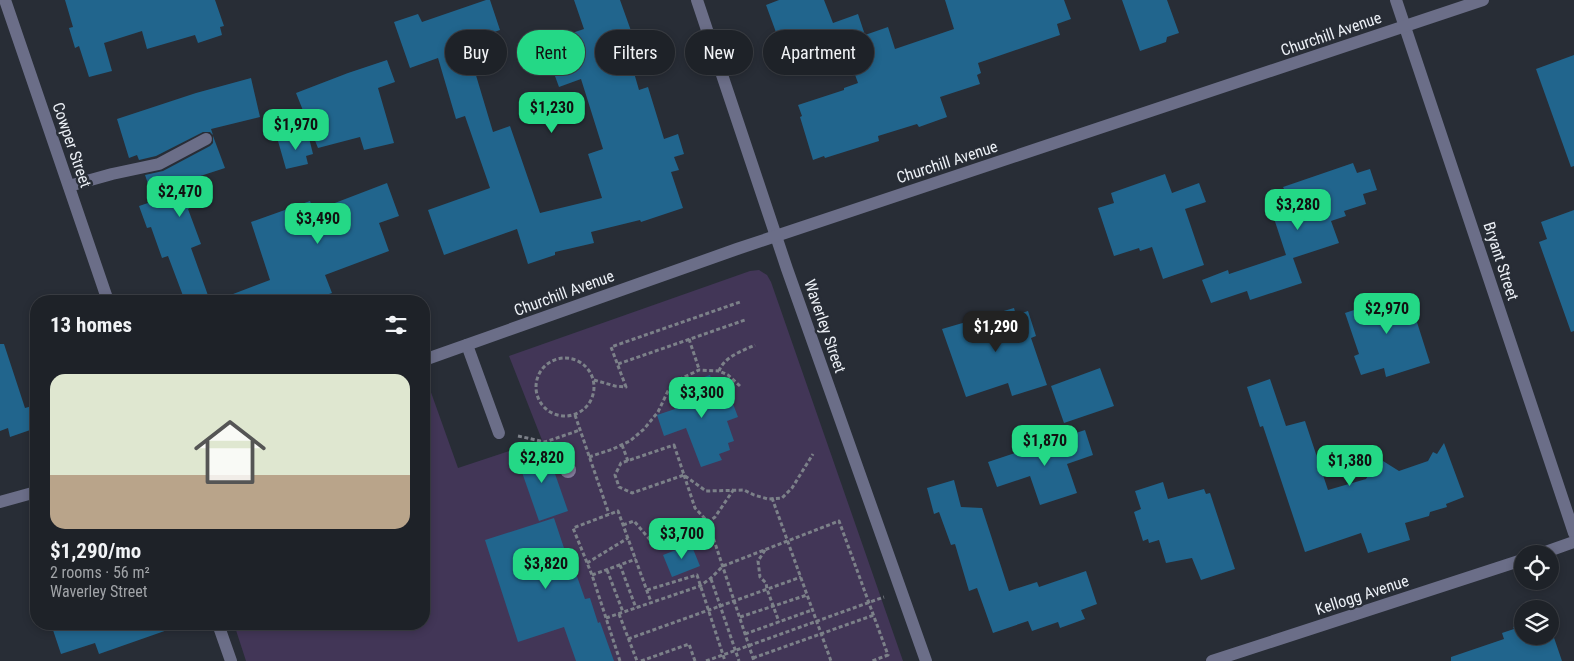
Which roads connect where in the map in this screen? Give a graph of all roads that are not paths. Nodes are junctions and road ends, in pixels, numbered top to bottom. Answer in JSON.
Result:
{"nodes":[{"id":1,"x":5,"y":0,"type":"edge"},
{"id":2,"x":697,"y":0,"type":"edge"},
{"id":3,"x":1396,"y":0,"type":"edge"},
{"id":4,"x":1483,"y":0,"type":"edge"},
{"id":5,"x":1405,"y":26,"type":"junction"},
{"id":6,"x":206,"y":139,"type":"dead end"},
{"id":7,"x":69,"y":186,"type":"junction"},
{"id":8,"x":776,"y":236,"type":"junction"},
{"id":9,"x":106,"y":295,"type":"edge"},
{"id":10,"x":467,"y":345,"type":"junction"},
{"id":11,"x":430,"y":358,"type":"edge"},
{"id":12,"x":499,"y":433,"type":"road end"},
{"id":13,"x":30,"y":494,"type":"edge"},
{"id":14,"x":0,"y":502,"type":"edge"},
{"id":15,"x":1574,"y":533,"type":"edge"},
{"id":16,"x":1574,"y":542,"type":"edge"},
{"id":17,"x":1559,"y":547,"type":"edge"},
{"id":18,"x":1514,"y":563,"type":"edge"},
{"id":19,"x":220,"y":630,"type":"edge"},
{"id":20,"x":231,"y":661,"type":"edge"},
{"id":21,"x":926,"y":661,"type":"edge"},
{"id":22,"x":1212,"y":661,"type":"edge"}],
"edges":[{"from":1,"to":7,"type":"street","name":"Cowper Street"},
{"from":2,"to":8,"type":"street","name":"Waverley Street"},
{"from":3,"to":5,"type":"street","name":"Bryant Street"},
{"from":4,"to":5,"type":"street","name":"Churchill Avenue"},
{"from":5,"to":8,"type":"street","name":"Churchill Avenue"},
{"from":5,"to":15,"type":"street","name":"Bryant Street"},
{"from":6,"to":7,"type":"street"},
{"from":7,"to":9,"type":"street","name":"Cowper Street"},
{"from":8,"to":10,"type":"street","name":"Churchill Avenue"},
{"from":8,"to":21,"type":"street","name":"Waverley Street"},
{"from":10,"to":11,"type":"street","name":"Churchill Avenue"},
{"from":10,"to":12,"type":"street"},
{"from":13,"to":14,"type":"street"},
{"from":16,"to":17,"type":"street"},
{"from":18,"to":22,"type":"street","name":"Kellogg Avenue"},
{"from":19,"to":20,"type":"street"}]}
